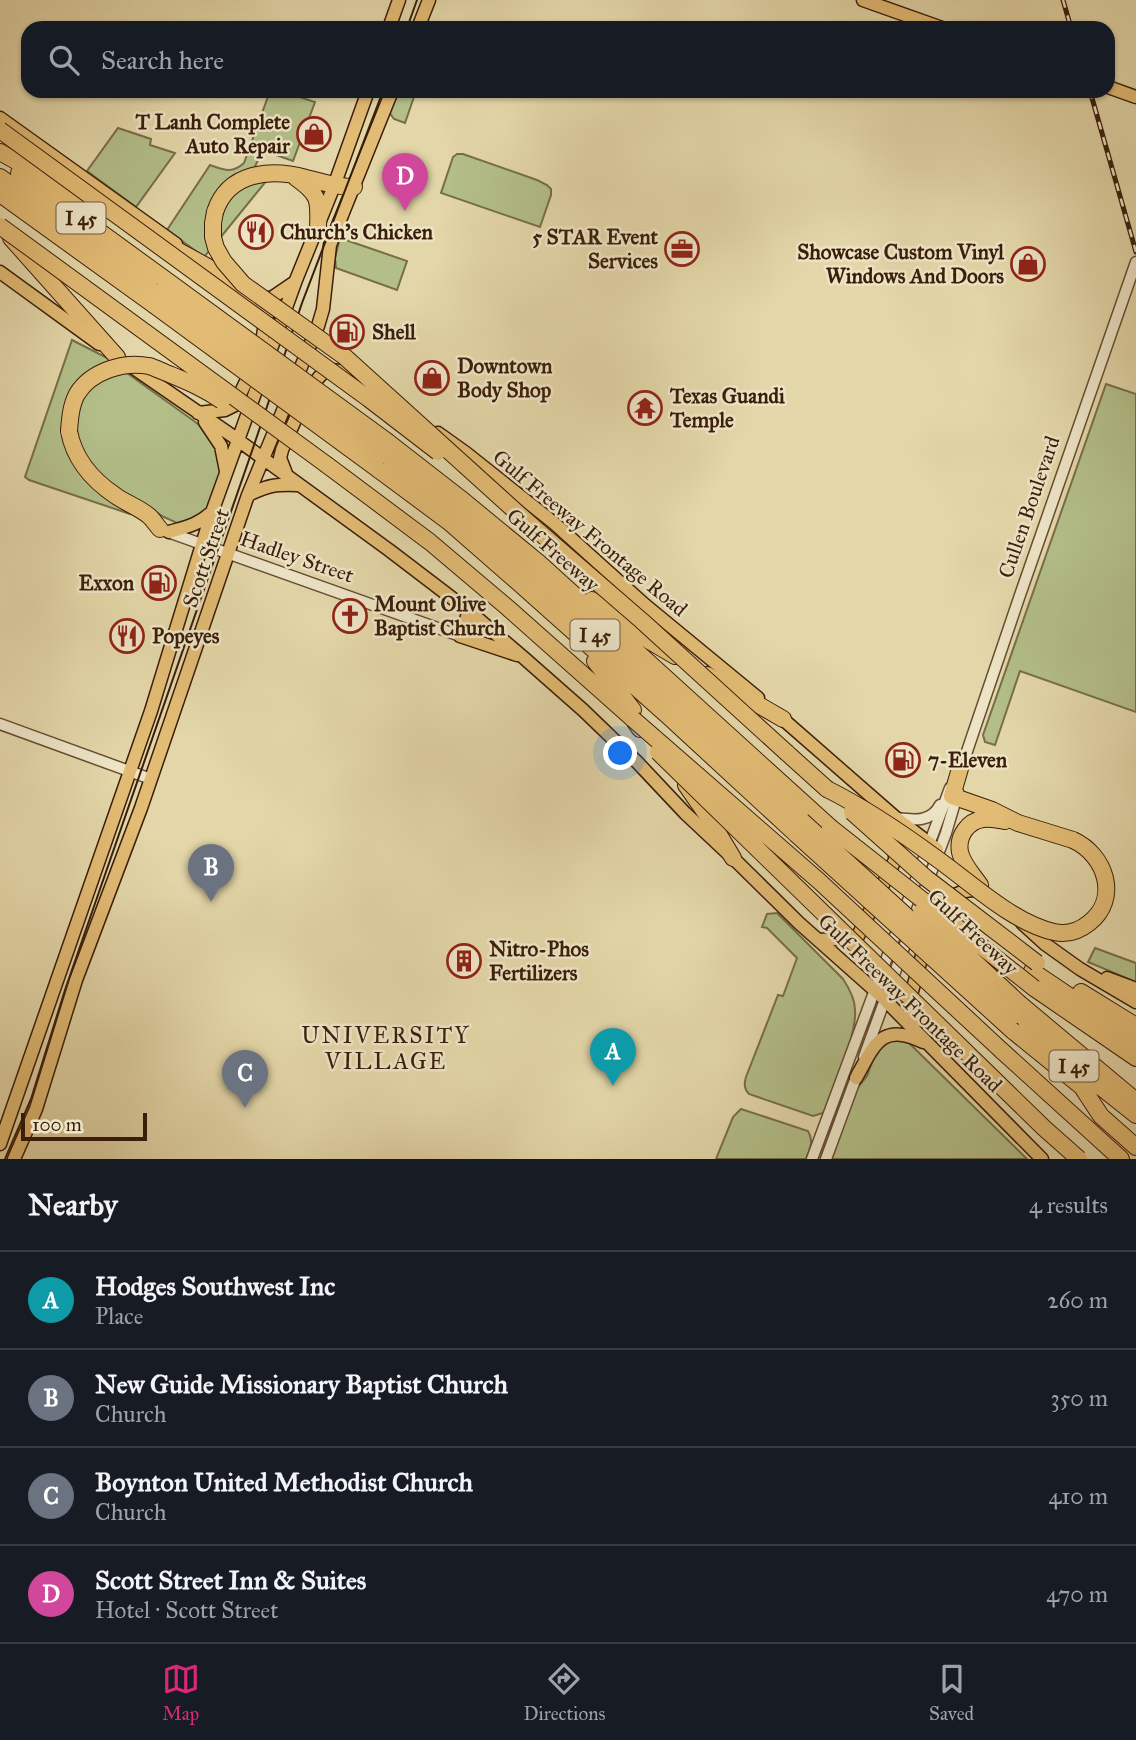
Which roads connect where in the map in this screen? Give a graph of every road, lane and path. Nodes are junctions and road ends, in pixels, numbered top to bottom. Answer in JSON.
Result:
{"nodes":[{"id":1,"x":399,"y":0,"type":"edge"},
{"id":2,"x":429,"y":0,"type":"edge"},
{"id":3,"x":863,"y":0,"type":"edge"},
{"id":4,"x":392,"y":21,"type":"edge"},
{"id":5,"x":421,"y":21,"type":"edge"},
{"id":6,"x":922,"y":21,"type":"edge"},
{"id":7,"x":1115,"y":90,"type":"edge"},
{"id":8,"x":1136,"y":97,"type":"edge"},
{"id":9,"x":365,"y":98,"type":"edge"},
{"id":10,"x":389,"y":98,"type":"edge"},
{"id":11,"x":0,"y":118,"type":"edge"},
{"id":12,"x":0,"y":130,"type":"edge"},
{"id":13,"x":0,"y":152,"type":"edge"},
{"id":14,"x":0,"y":159,"type":"edge"},
{"id":15,"x":291,"y":175,"type":"junction"},
{"id":16,"x":0,"y":177,"type":"edge"},
{"id":17,"x":334,"y":186,"type":"junction"},
{"id":18,"x":354,"y":187,"type":"junction"},
{"id":19,"x":0,"y":194,"type":"edge"},
{"id":20,"x":0,"y":226,"type":"edge"},
{"id":21,"x":318,"y":228,"type":"junction"},
{"id":22,"x":1136,"y":262,"type":"edge"},
{"id":23,"x":208,"y":267,"type":"junction"},
{"id":24,"x":0,"y":271,"type":"edge"},
{"id":25,"x":296,"y":280,"type":"junction"},
{"id":26,"x":158,"y":291,"type":"junction"},
{"id":27,"x":251,"y":300,"type":"junction"},
{"id":28,"x":282,"y":321,"type":"junction"},
{"id":29,"x":312,"y":342,"type":"junction"},
{"id":30,"x":117,"y":357,"type":"junction"},
{"id":31,"x":387,"y":395,"type":"junction"},
{"id":32,"x":198,"y":413,"type":"junction"},
{"id":33,"x":238,"y":441,"type":"junction"},
{"id":34,"x":383,"y":456,"type":"junction"},
{"id":35,"x":264,"y":459,"type":"junction"},
{"id":36,"x":327,"y":465,"type":"junction"},
{"id":37,"x":227,"y":472,"type":"junction"},
{"id":38,"x":287,"y":476,"type":"junction"},
{"id":39,"x":301,"y":486,"type":"junction"},
{"id":40,"x":248,"y":495,"type":"junction"},
{"id":41,"x":212,"y":512,"type":"junction"},
{"id":42,"x":523,"y":518,"type":"junction"},
{"id":43,"x":164,"y":530,"type":"junction"},
{"id":44,"x":203,"y":544,"type":"junction"},
{"id":45,"x":227,"y":553,"type":"junction"},
{"id":46,"x":539,"y":563,"type":"junction"},
{"id":47,"x":469,"y":611,"type":"junction"},
{"id":48,"x":570,"y":628,"type":"junction"},
{"id":49,"x":460,"y":636,"type":"junction"},
{"id":50,"x":524,"y":658,"type":"junction"},
{"id":51,"x":633,"y":719,"type":"junction"},
{"id":52,"x":783,"y":719,"type":"junction"},
{"id":53,"x":0,"y":724,"type":"edge"},
{"id":54,"x":958,"y":768,"type":"junction"},
{"id":55,"x":130,"y":771,"type":"junction"},
{"id":56,"x":151,"y":779,"type":"junction"},
{"id":57,"x":827,"y":789,"type":"junction"},
{"id":58,"x":956,"y":798,"type":"junction"},
{"id":59,"x":896,"y":818,"type":"junction"},
{"id":60,"x":1018,"y":822,"type":"junction"},
{"id":61,"x":830,"y":827,"type":"junction"},
{"id":62,"x":799,"y":828,"type":"junction"},
{"id":63,"x":934,"y":848,"type":"junction"},
{"id":64,"x":733,"y":858,"type":"junction"},
{"id":65,"x":984,"y":888,"type":"junction"},
{"id":66,"x":818,"y":940,"type":"junction"},
{"id":67,"x":1034,"y":967,"type":"junction"},
{"id":68,"x":1080,"y":969,"type":"junction"},
{"id":69,"x":1136,"y":989,"type":"edge"},
{"id":70,"x":874,"y":991,"type":"junction"},
{"id":71,"x":884,"y":1000,"type":"junction"},
{"id":72,"x":1136,"y":1002,"type":"edge"},
{"id":73,"x":1016,"y":1016,"type":"junction"},
{"id":74,"x":1136,"y":1026,"type":"edge"},
{"id":75,"x":914,"y":1029,"type":"junction"},
{"id":76,"x":1136,"y":1041,"type":"edge"},
{"id":77,"x":930,"y":1046,"type":"junction"},
{"id":78,"x":1136,"y":1058,"type":"edge"},
{"id":79,"x":856,"y":1078,"type":"junction"},
{"id":80,"x":1082,"y":1087,"type":"junction"},
{"id":81,"x":1136,"y":1101,"type":"edge"},
{"id":82,"x":1136,"y":1115,"type":"edge"},
{"id":83,"x":1136,"y":1127,"type":"edge"},
{"id":84,"x":0,"y":1144,"type":"edge"},
{"id":85,"x":1136,"y":1147,"type":"edge"},
{"id":86,"x":14,"y":1159,"type":"edge"},
{"id":87,"x":812,"y":1159,"type":"edge"},
{"id":88,"x":827,"y":1159,"type":"edge"},
{"id":89,"x":1042,"y":1159,"type":"edge"},
{"id":90,"x":1079,"y":1159,"type":"edge"},
{"id":91,"x":1121,"y":1159,"type":"edge"}],
"edges":[{"from":1,"to":4,"type":"main road"},
{"from":2,"to":5,"type":"main road"},
{"from":3,"to":6,"type":"main road"},
{"from":7,"to":8,"type":"main road"},
{"from":9,"to":17,"type":"main road","name":"Scott Street"},
{"from":10,"to":18,"type":"main road","name":"Scott Street"},
{"from":11,"to":23,"type":"main road","name":"Gulf Freeway Frontage Road"},
{"from":12,"to":42,"type":"highway","bridge":true},
{"from":13,"to":23,"type":"highway"},
{"from":14,"to":26,"type":"highway","name":"Gulf Freeway","number":"I 45"},
{"from":15,"to":17,"type":"highway"},
{"from":15,"to":21,"type":"highway"},
{"from":15,"to":42,"type":"highway","bridge":true},
{"from":16,"to":26,"type":"highway","name":"Gulf Freeway","number":"I 45"},
{"from":17,"to":18,"type":"highway"},
{"from":17,"to":21,"type":"main road","name":"Scott Street"},
{"from":18,"to":29,"type":"main road","name":"Scott Street"},
{"from":19,"to":26,"type":"highway","name":"Gulf Freeway","number":"I 45"},
{"from":20,"to":30,"type":"highway"},
{"from":20,"to":36,"type":"highway","bridge":true},
{"from":21,"to":25,"type":"main road","name":"Scott Street"},
{"from":22,"to":54,"type":"street","name":"Cullen Boulevard"},
{"from":23,"to":27,"type":"main road","name":"Gulf Freeway Frontage Road"},
{"from":24,"to":30,"type":"main road","name":"Gulf Freeway Frontage Road"},
{"from":25,"to":27,"type":"main road"},
{"from":25,"to":28,"type":"main road","name":"Scott Street"},
{"from":26,"to":34,"type":"highway","name":"Gulf Freeway","number":"I 45","bridge":true},
{"from":27,"to":28,"type":"main road","name":"Gulf Freeway Frontage Road"},
{"from":27,"to":32,"type":"main road"},
{"from":28,"to":29,"type":"main road","name":"Gulf Freeway Frontage Road"},
{"from":28,"to":33,"type":"main road","name":"Scott Street"},
{"from":29,"to":31,"type":"main road","name":"Gulf Freeway Frontage Road"},
{"from":29,"to":35,"type":"main road","name":"Scott Street"},
{"from":30,"to":32,"type":"main road","name":"Gulf Freeway Frontage Road"},
{"from":31,"to":38,"type":"main road"},
{"from":31,"to":52,"type":"main road","name":"Gulf Freeway Frontage Road"},
{"from":32,"to":33,"type":"main road","name":"Gulf Freeway Frontage Road"},
{"from":32,"to":37,"type":"main road"},
{"from":33,"to":35,"type":"main road","name":"Gulf Freeway Frontage Road"},
{"from":33,"to":37,"type":"main road","name":"Scott Street"},
{"from":34,"to":46,"type":"highway","name":"Gulf Freeway","number":"I 45"},
{"from":34,"to":48,"type":"highway","name":"Gulf Freeway","number":"I 45"},
{"from":34,"to":62,"type":"highway","name":"Gulf Freeway","number":"I 45"},
{"from":35,"to":38,"type":"main road","name":"Gulf Freeway Frontage Road"},
{"from":35,"to":40,"type":"main road","name":"Scott Street"},
{"from":36,"to":43,"type":"highway","bridge":true},
{"from":36,"to":51,"type":"highway"},
{"from":37,"to":41,"type":"main road","name":"Scott Street"},
{"from":38,"to":39,"type":"main road","name":"Gulf Freeway Frontage Road"},
{"from":39,"to":40,"type":"main road"},
{"from":39,"to":47,"type":"main road","name":"Gulf Freeway Frontage Road"},
{"from":40,"to":45,"type":"main road","name":"Scott Street"},
{"from":41,"to":43,"type":"main road"},
{"from":41,"to":44,"type":"main road","name":"Scott Street"},
{"from":42,"to":57,"type":"highway","bridge":true},
{"from":43,"to":44,"type":"street","name":"Hadley Street"},
{"from":44,"to":45,"type":"street","name":"Hadley Street"},
{"from":44,"to":55,"type":"main road","name":"Scott Street"},
{"from":45,"to":49,"type":"street","name":"Hadley Street"},
{"from":45,"to":56,"type":"main road","name":"Scott Street"},
{"from":46,"to":52,"type":"highway"},
{"from":46,"to":61,"type":"highway","name":"Gulf Freeway","number":"I 45"},
{"from":47,"to":49,"type":"main road"},
{"from":47,"to":50,"type":"main road","name":"Gulf Freeway Frontage Road"},
{"from":48,"to":62,"type":"highway","name":"Gulf Freeway","number":"I 45"},
{"from":48,"to":64,"type":"highway"},
{"from":49,"to":50,"type":"main road"},
{"from":50,"to":64,"type":"main road","name":"Gulf Freeway Frontage Road"},
{"from":51,"to":90,"type":"highway","bridge":true},
{"from":51,"to":91,"type":"highway","bridge":true},
{"from":52,"to":59,"type":"main road","name":"Gulf Freeway Frontage Road"},
{"from":53,"to":55,"type":"street"},
{"from":54,"to":58,"type":"highway"},
{"from":54,"to":59,"type":"street"},
{"from":54,"to":63,"type":"street","name":"Cullen Boulevard"},
{"from":55,"to":56,"type":"street"},
{"from":55,"to":84,"type":"main road","name":"Scott Street"},
{"from":56,"to":86,"type":"main road","name":"Scott Street"},
{"from":57,"to":60,"type":"highway","bridge":true},
{"from":57,"to":67,"type":"highway","bridge":true},
{"from":58,"to":60,"type":"highway"},
{"from":58,"to":63,"type":"street","name":"Cullen Boulevard"},
{"from":59,"to":63,"type":"main road","name":"Gulf Freeway Frontage Road"},
{"from":59,"to":66,"type":"main road"},
{"from":60,"to":65,"type":"highway"},
{"from":61,"to":73,"type":"highway","name":"Gulf Freeway","number":"I 45","bridge":true},
{"from":61,"to":78,"type":"highway","bridge":true},
{"from":62,"to":73,"type":"highway","name":"Gulf Freeway","number":"I 45","bridge":true},
{"from":63,"to":65,"type":"main road","name":"Gulf Freeway Frontage Road"},
{"from":63,"to":70,"type":"street","name":"Cullen Boulevard"},
{"from":63,"to":71,"type":"street","name":"Cullen Boulevard"},
{"from":64,"to":66,"type":"main road","name":"Gulf Freeway Frontage Road"},
{"from":65,"to":68,"type":"main road","name":"Gulf Freeway Frontage Road"},
{"from":65,"to":75,"type":"main road"},
{"from":66,"to":70,"type":"main road","name":"Gulf Freeway Frontage Road"},
{"from":67,"to":74,"type":"highway"},
{"from":67,"to":76,"type":"highway"},
{"from":68,"to":69,"type":"main road"},
{"from":68,"to":72,"type":"main road","name":"Gulf Freeway Frontage Road"},
{"from":70,"to":71,"type":"main road","name":"Gulf Freeway Frontage Road"},
{"from":70,"to":87,"type":"street","name":"Cullen Boulevard"},
{"from":71,"to":75,"type":"main road","name":"Gulf Freeway Frontage Road"},
{"from":71,"to":79,"type":"street","name":"Cullen Boulevard"},
{"from":73,"to":80,"type":"highway","name":"Gulf Freeway","number":"I 45"},
{"from":73,"to":81,"type":"highway","name":"Gulf Freeway","number":"I 45"},
{"from":73,"to":82,"type":"highway","name":"Gulf Freeway","number":"I 45"},
{"from":75,"to":77,"type":"main road","name":"Gulf Freeway Frontage Road"},
{"from":77,"to":79,"type":"main road"},
{"from":77,"to":89,"type":"main road","name":"Gulf Freeway Frontage Road"},
{"from":79,"to":88,"type":"street","name":"Cullen Boulevard"},
{"from":80,"to":83,"type":"highway","name":"Gulf Freeway","number":"I 45"},
{"from":80,"to":85,"type":"highway"}]}
